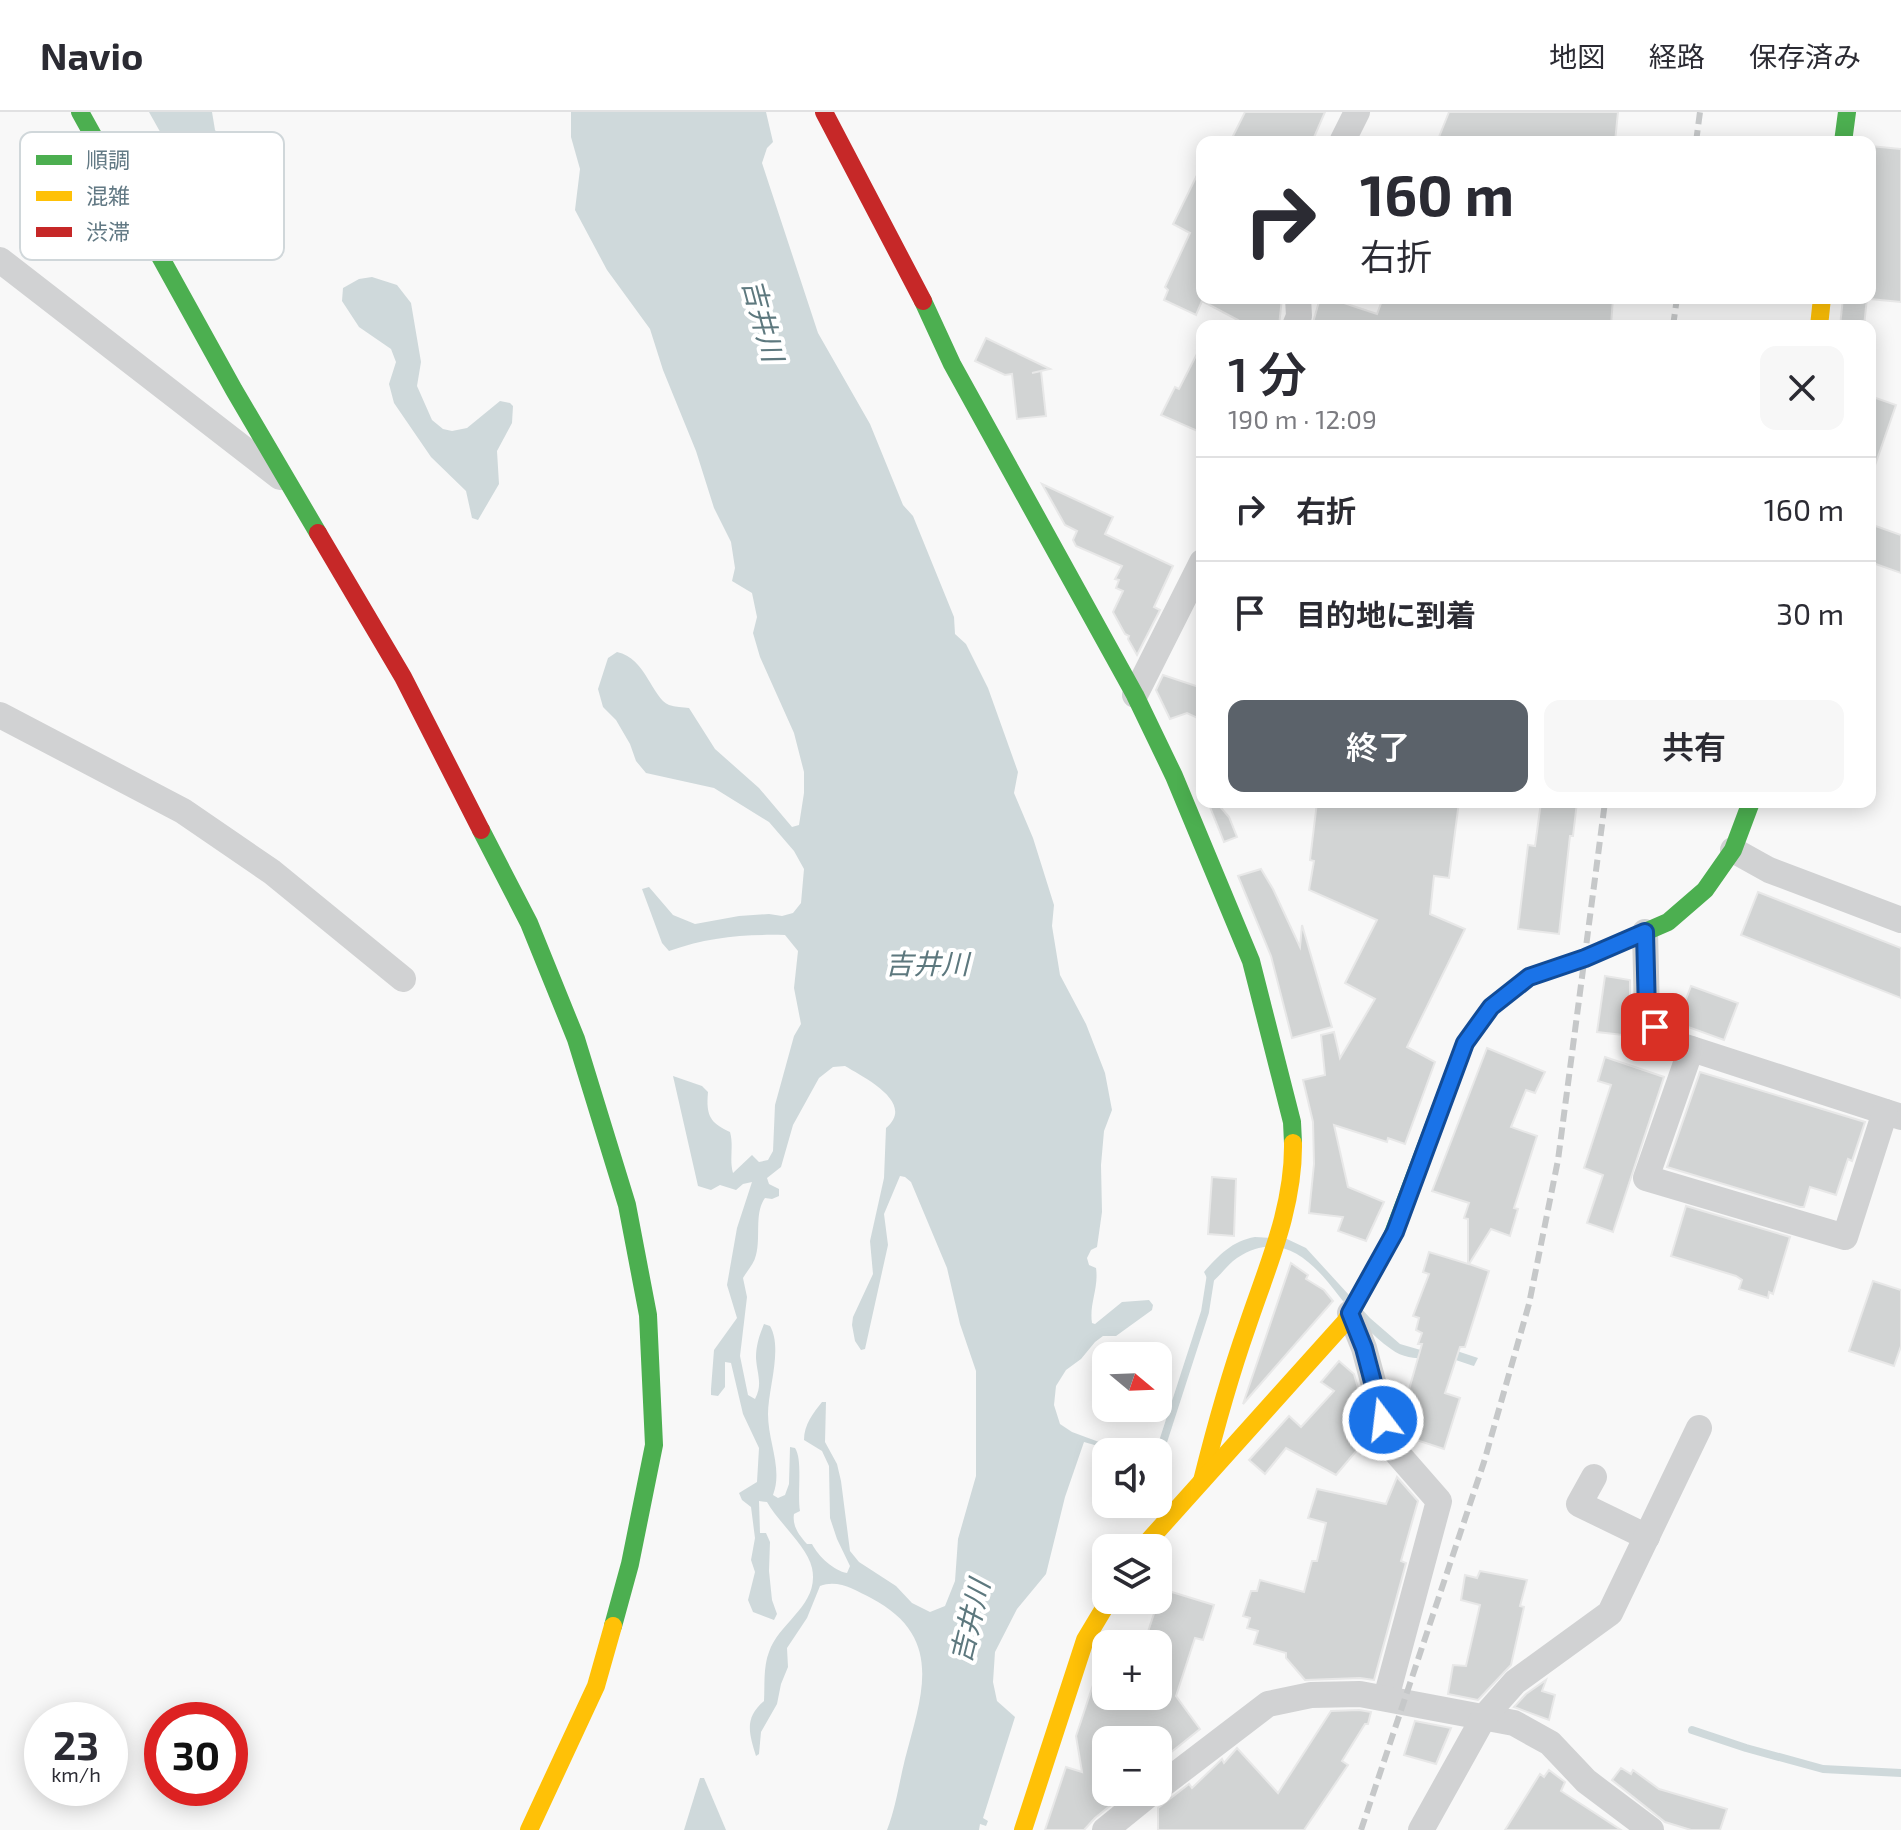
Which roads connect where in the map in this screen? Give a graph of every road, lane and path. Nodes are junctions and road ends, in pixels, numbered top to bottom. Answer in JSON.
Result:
{"nodes":[{"id":1,"x":80,"y":112,"type":"edge"},
{"id":2,"x":824,"y":112,"type":"edge"},
{"id":3,"x":1357,"y":112,"type":"edge"},
{"id":4,"x":1847,"y":112,"type":"edge"},
{"id":5,"x":91,"y":132,"type":"edge"},
{"id":6,"x":1345,"y":136,"type":"edge"},
{"id":7,"x":1844,"y":136,"type":"edge"},
{"id":8,"x":0,"y":260,"type":"edge"},
{"id":9,"x":162,"y":260,"type":"edge"},
{"id":10,"x":292,"y":487,"type":"junction"},
{"id":11,"x":1196,"y":574,"type":"edge"},
{"id":12,"x":1135,"y":695,"type":"junction"},
{"id":13,"x":0,"y":715,"type":"edge"},
{"id":14,"x":1749,"y":808,"type":"edge"},
{"id":15,"x":1733,"y":850,"type":"junction"},
{"id":16,"x":1901,"y":920,"type":"edge"},
{"id":17,"x":1645,"y":932,"type":"junction"},
{"id":18,"x":403,"y":979,"type":"dead end"},
{"id":19,"x":1691,"y":1049,"type":"junction"},
{"id":20,"x":1893,"y":1115,"type":"edge"},
{"id":21,"x":1350,"y":1313,"type":"junction"},
{"id":22,"x":1699,"y":1428,"type":"dead end"},
{"id":23,"x":1594,"y":1477,"type":"dead end"},
{"id":24,"x":1202,"y":1481,"type":"junction"},
{"id":25,"x":1155,"y":1534,"type":"edge"},
{"id":26,"x":1647,"y":1537,"type":"junction"},
{"id":27,"x":1101,"y":1614,"type":"edge"},
{"id":28,"x":1386,"y":1698,"type":"junction"},
{"id":29,"x":1484,"y":1717,"type":"junction"},
{"id":30,"x":1172,"y":1777,"type":"edge"},
{"id":31,"x":1135,"y":1806,"type":"edge"},
{"id":32,"x":529,"y":1830,"type":"edge"},
{"id":33,"x":1023,"y":1830,"type":"edge"},
{"id":34,"x":1105,"y":1830,"type":"edge"},
{"id":35,"x":1421,"y":1830,"type":"edge"},
{"id":36,"x":1651,"y":1830,"type":"edge"}],
"edges":[{"from":1,"to":5,"type":"street"},
{"from":2,"to":12,"type":"street"},
{"from":3,"to":6,"type":"street"},
{"from":4,"to":7,"type":"street"},
{"from":8,"to":10,"type":"street"},
{"from":9,"to":10,"type":"street"},
{"from":10,"to":32,"type":"street"},
{"from":11,"to":12,"type":"street"},
{"from":12,"to":24,"type":"street"},
{"from":13,"to":18,"type":"street"},
{"from":14,"to":15,"type":"street"},
{"from":15,"to":16,"type":"street"},
{"from":15,"to":17,"type":"street"},
{"from":17,"to":19,"type":"street"},
{"from":17,"to":21,"type":"street"},
{"from":19,"to":20,"type":"street"},
{"from":19,"to":20,"type":"street"},
{"from":21,"to":24,"type":"street"},
{"from":21,"to":28,"type":"street"},
{"from":22,"to":26,"type":"street"},
{"from":23,"to":26,"type":"street"},
{"from":24,"to":25,"type":"street"},
{"from":26,"to":29,"type":"street"},
{"from":27,"to":33,"type":"street"},
{"from":28,"to":29,"type":"street"},
{"from":28,"to":30,"type":"street"},
{"from":29,"to":35,"type":"street"},
{"from":29,"to":36,"type":"street"},
{"from":31,"to":34,"type":"street"}]}
